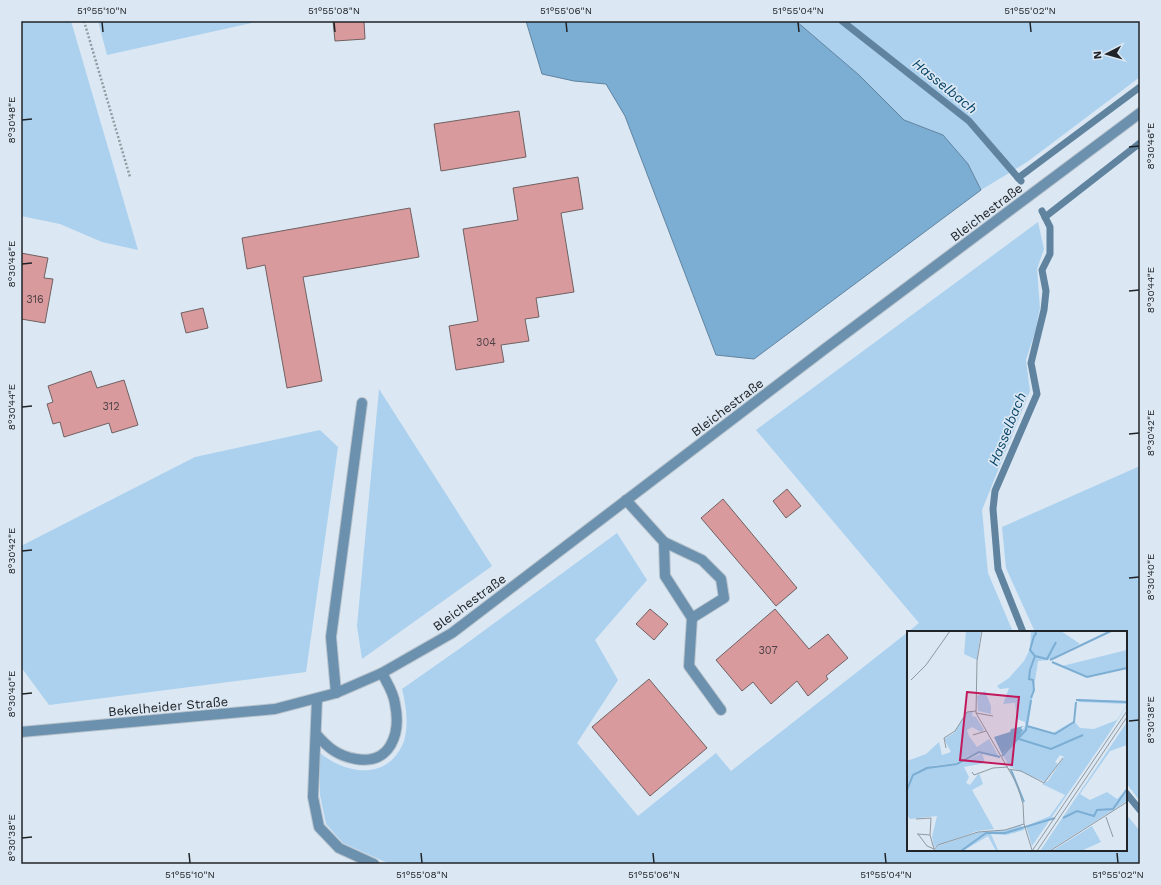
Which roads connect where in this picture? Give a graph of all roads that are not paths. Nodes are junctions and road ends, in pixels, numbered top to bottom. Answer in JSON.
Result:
{"nodes":[{"id":1,"x":1140,"y":113,"type":"edge"},
{"id":2,"x":362,"y":403,"type":"dead end"},
{"id":3,"x":626,"y":500,"type":"junction"},
{"id":4,"x":664,"y":542,"type":"junction"},
{"id":5,"x":692,"y":618,"type":"junction"},
{"id":6,"x":382,"y":673,"type":"junction"},
{"id":7,"x":336,"y":693,"type":"junction"},
{"id":8,"x":317,"y":699,"type":"junction"},
{"id":9,"x":721,"y":710,"type":"dead end"},
{"id":10,"x":21,"y":732,"type":"edge"},
{"id":11,"x":316,"y":734,"type":"junction"},
{"id":12,"x":374,"y":864,"type":"edge"}],
"edges":[{"from":1,"to":3,"type":"street","name":"Bleichestraße"},
{"from":2,"to":7,"type":"street"},
{"from":3,"to":4,"type":"street"},
{"from":3,"to":6,"type":"street","name":"Bleichestraße"},
{"from":4,"to":5,"type":"street"},
{"from":4,"to":5,"type":"street"},
{"from":5,"to":9,"type":"street"},
{"from":6,"to":7,"type":"street","name":"Bleichestraße"},
{"from":6,"to":11,"type":"street"},
{"from":7,"to":8,"type":"street","name":"Bleichestraße"},
{"from":8,"to":10,"type":"street","name":"Bekelheider Straße"},
{"from":8,"to":11,"type":"street"},
{"from":11,"to":12,"type":"street"}]}
